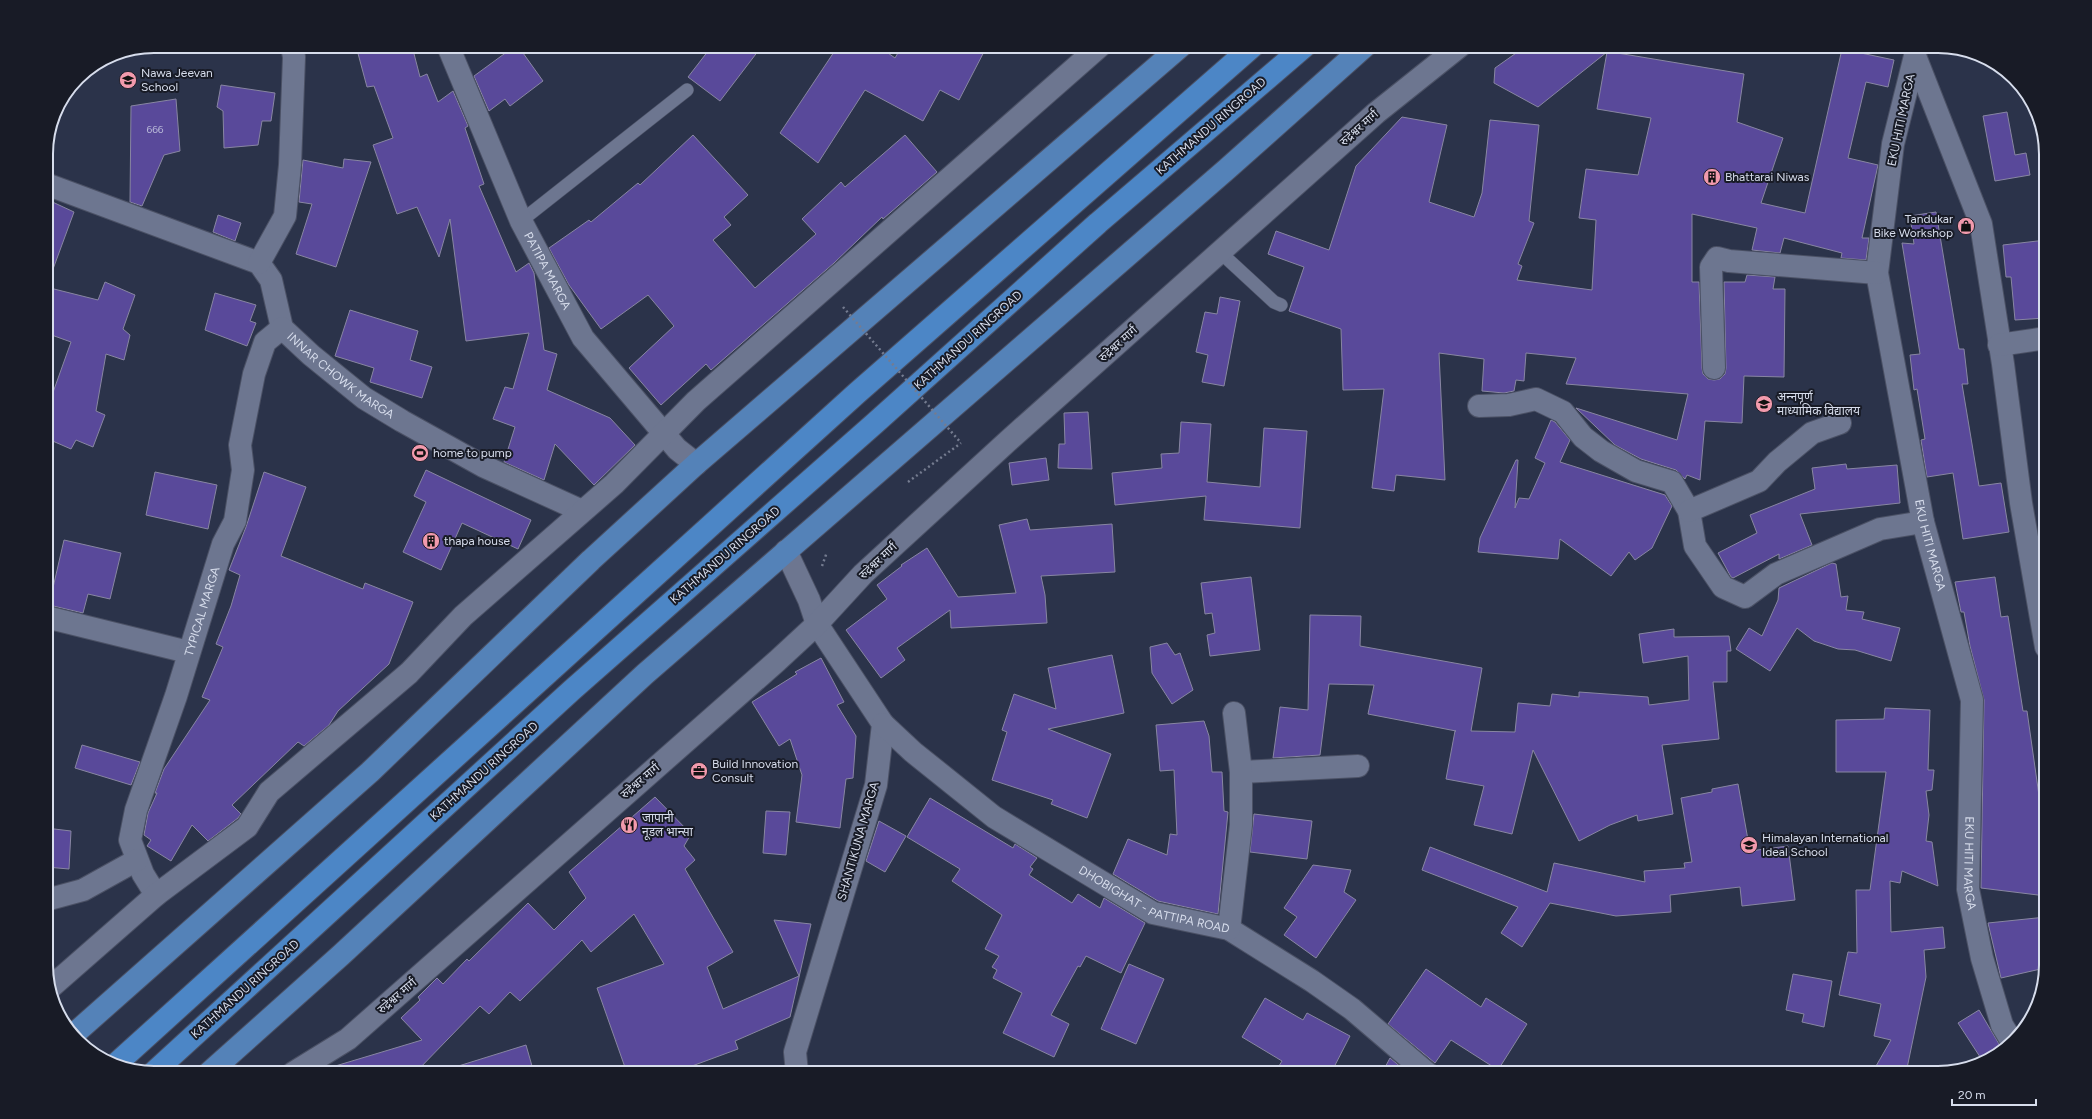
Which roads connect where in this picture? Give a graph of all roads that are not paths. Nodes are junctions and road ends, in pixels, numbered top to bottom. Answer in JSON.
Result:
{"nodes":[{"id":1,"x":293,"y":53,"type":"edge"},
{"id":2,"x":451,"y":53,"type":"edge"},
{"id":3,"x":1092,"y":53,"type":"edge"},
{"id":4,"x":1173,"y":53,"type":"edge"},
{"id":5,"x":1246,"y":53,"type":"edge"},
{"id":6,"x":1297,"y":53,"type":"edge"},
{"id":7,"x":1357,"y":53,"type":"edge"},
{"id":8,"x":1451,"y":53,"type":"edge"},
{"id":9,"x":1915,"y":53,"type":"edge"},
{"id":10,"x":1916,"y":53,"type":"edge"},
{"id":11,"x":687,"y":90,"type":"dead end"},
{"id":12,"x":53,"y":187,"type":"edge"},
{"id":13,"x":521,"y":221,"type":"junction"},
{"id":14,"x":1221,"y":253,"type":"junction"},
{"id":15,"x":259,"y":263,"type":"junction"},
{"id":16,"x":1877,"y":273,"type":"junction"},
{"id":17,"x":1281,"y":305,"type":"dead end"},
{"id":18,"x":282,"y":328,"type":"junction"},
{"id":19,"x":2039,"y":339,"type":"edge"},
{"id":20,"x":1999,"y":345,"type":"junction"},
{"id":21,"x":1714,"y":368,"type":"dead end"},
{"id":22,"x":1479,"y":406,"type":"dead end"},
{"id":23,"x":1840,"y":423,"type":"dead end"},
{"id":24,"x":664,"y":434,"type":"junction"},
{"id":25,"x":696,"y":464,"type":"junction"},
{"id":26,"x":582,"y":511,"type":"junction"},
{"id":27,"x":1689,"y":511,"type":"junction"},
{"id":28,"x":1923,"y":522,"type":"junction"},
{"id":29,"x":786,"y":551,"type":"junction"},
{"id":30,"x":2039,"y":608,"type":"edge"},
{"id":31,"x":53,"y":619,"type":"edge"},
{"id":32,"x":817,"y":624,"type":"junction"},
{"id":33,"x":188,"y":652,"type":"junction"},
{"id":34,"x":1234,"y":713,"type":"dead end"},
{"id":35,"x":883,"y":724,"type":"junction"},
{"id":36,"x":1358,"y":766,"type":"dead end"},
{"id":37,"x":1241,"y":772,"type":"junction"},
{"id":38,"x":137,"y":860,"type":"junction"},
{"id":39,"x":156,"y":895,"type":"junction"},
{"id":40,"x":53,"y":898,"type":"edge"},
{"id":41,"x":1229,"y":929,"type":"junction"},
{"id":42,"x":55,"y":984,"type":"edge"},
{"id":43,"x":78,"y":1031,"type":"edge"},
{"id":44,"x":2009,"y":1036,"type":"edge"},
{"id":45,"x":120,"y":1060,"type":"edge"},
{"id":46,"x":161,"y":1066,"type":"edge"},
{"id":47,"x":217,"y":1066,"type":"edge"},
{"id":48,"x":304,"y":1066,"type":"edge"},
{"id":49,"x":796,"y":1066,"type":"edge"},
{"id":50,"x":1419,"y":1066,"type":"edge"}],
"edges":[{"from":1,"to":15,"type":"street"},
{"from":2,"to":13,"type":"street","name":"PATIPA MARGA"},
{"from":3,"to":24,"type":"street"},
{"from":4,"to":25,"type":"main road"},
{"from":5,"to":45,"type":"highway"},
{"from":6,"to":46,"type":"highway","name":"KATHMANDU RINGROAD"},
{"from":7,"to":29,"type":"main road"},
{"from":8,"to":14,"type":"street","name":"रुद्रेश्वर मार्ग"},
{"from":9,"to":16,"type":"street","name":"EKU HITI MARGA"},
{"from":10,"to":20,"type":"street"},
{"from":11,"to":13,"type":"lane"},
{"from":12,"to":15,"type":"street"},
{"from":13,"to":24,"type":"street","name":"PATIPA MARGA"},
{"from":14,"to":17,"type":"lane"},
{"from":14,"to":32,"type":"street","name":"रुद्रेश्वर मार्ग"},
{"from":15,"to":18,"type":"street","name":"INNAR CHOWK MARGA"},
{"from":16,"to":21,"type":"street"},
{"from":16,"to":28,"type":"street","name":"EKU HITI MARGA"},
{"from":18,"to":26,"type":"street","name":"INNAR CHOWK MARGA"},
{"from":18,"to":33,"type":"street","name":"TYPICAL MARGA"},
{"from":19,"to":20,"type":"street"},
{"from":20,"to":30,"type":"street"},
{"from":22,"to":27,"type":"street"},
{"from":23,"to":27,"type":"street"},
{"from":24,"to":25,"type":"street","name":"PATIPA MARGA"},
{"from":24,"to":26,"type":"street"},
{"from":25,"to":43,"type":"main road"},
{"from":26,"to":39,"type":"street"},
{"from":27,"to":28,"type":"street"},
{"from":28,"to":44,"type":"street","name":"EKU HITI MARGA"},
{"from":29,"to":32,"type":"street"},
{"from":29,"to":47,"type":"main road"},
{"from":31,"to":33,"type":"street"},
{"from":32,"to":35,"type":"street"},
{"from":32,"to":48,"type":"street","name":"रुद्रेश्वर मार्ग"},
{"from":33,"to":38,"type":"street","name":"TYPICAL MARGA"},
{"from":34,"to":37,"type":"street"},
{"from":35,"to":41,"type":"street","name":"DHOBIGHAT - PATTIPA ROAD"},
{"from":35,"to":49,"type":"street","name":"SHANTIKUNA MARGA"},
{"from":36,"to":37,"type":"street"},
{"from":37,"to":41,"type":"street"},
{"from":38,"to":39,"type":"street","name":"TYPICAL MARGA"},
{"from":38,"to":40,"type":"street"},
{"from":39,"to":42,"type":"street"},
{"from":41,"to":50,"type":"street","name":"DHOBIGHAT - PATTIPA ROAD"}]}
